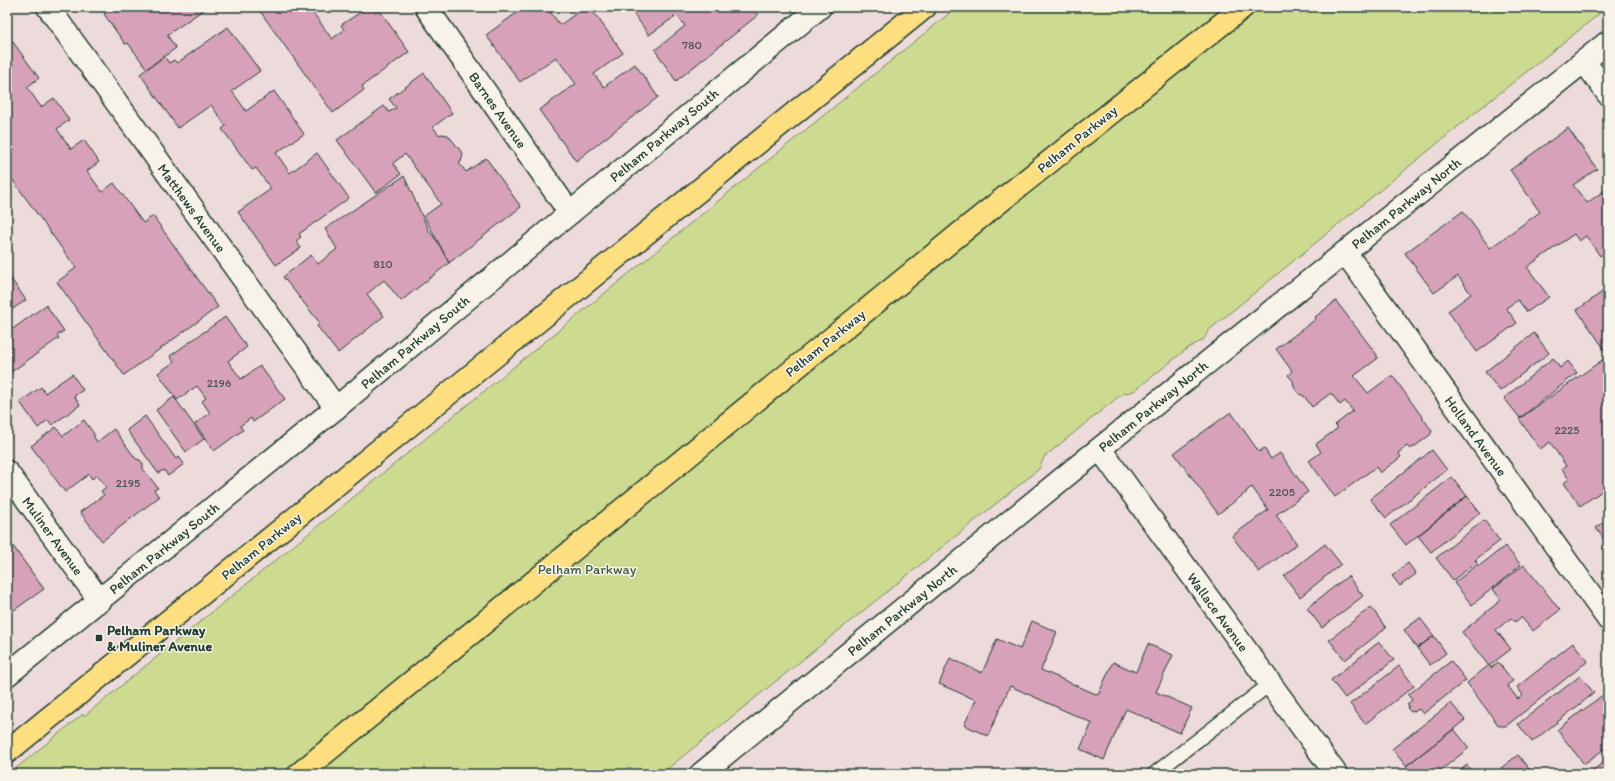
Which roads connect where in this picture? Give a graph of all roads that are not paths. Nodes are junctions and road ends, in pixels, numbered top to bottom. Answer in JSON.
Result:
{"nodes":[{"id":1,"x":48,"y":7,"type":"edge"},
{"id":2,"x":426,"y":7,"type":"edge"},
{"id":3,"x":925,"y":7,"type":"edge"},
{"id":4,"x":1243,"y":7,"type":"edge"},
{"id":5,"x":808,"y":11,"type":"edge"},
{"id":6,"x":1608,"y":42,"type":"edge"},
{"id":7,"x":1584,"y":61,"type":"junction"},
{"id":8,"x":1608,"y":94,"type":"edge"},
{"id":9,"x":570,"y":213,"type":"junction"},
{"id":10,"x":1345,"y":252,"type":"junction"},
{"id":11,"x":336,"y":408,"type":"junction"},
{"id":12,"x":1100,"y":449,"type":"junction"},
{"id":13,"x":7,"y":472,"type":"edge"},
{"id":14,"x":100,"y":601,"type":"junction"},
{"id":15,"x":1608,"y":619,"type":"edge"},
{"id":16,"x":7,"y":675,"type":"edge"},
{"id":17,"x":1270,"y":684,"type":"junction"},
{"id":18,"x":7,"y":752,"type":"edge"},
{"id":19,"x":299,"y":774,"type":"edge"},
{"id":20,"x":701,"y":774,"type":"edge"},
{"id":21,"x":1154,"y":774,"type":"edge"},
{"id":22,"x":1336,"y":774,"type":"edge"}],
"edges":[{"from":1,"to":11,"type":"street","name":"Matthews Avenue"},
{"from":2,"to":9,"type":"street","name":"Barnes Avenue"},
{"from":3,"to":18,"type":"main road","name":"Pelham Parkway"},
{"from":4,"to":19,"type":"main road","name":"Pelham Parkway"},
{"from":5,"to":9,"type":"street","name":"Pelham Parkway South"},
{"from":6,"to":7,"type":"street","name":"Pelham Parkway North"},
{"from":7,"to":8,"type":"street"},
{"from":7,"to":10,"type":"street","name":"Pelham Parkway North"},
{"from":9,"to":11,"type":"street","name":"Pelham Parkway South"},
{"from":10,"to":12,"type":"street","name":"Pelham Parkway North"},
{"from":10,"to":15,"type":"street","name":"Holland Avenue"},
{"from":11,"to":14,"type":"street","name":"Pelham Parkway South"},
{"from":12,"to":17,"type":"street","name":"Wallace Avenue"},
{"from":12,"to":20,"type":"street","name":"Pelham Parkway North"},
{"from":13,"to":14,"type":"street","name":"Muliner Avenue"},
{"from":14,"to":16,"type":"street","name":"Pelham Parkway South"},
{"from":17,"to":21,"type":"lane"},
{"from":17,"to":22,"type":"street","name":"Wallace Avenue"}]}
